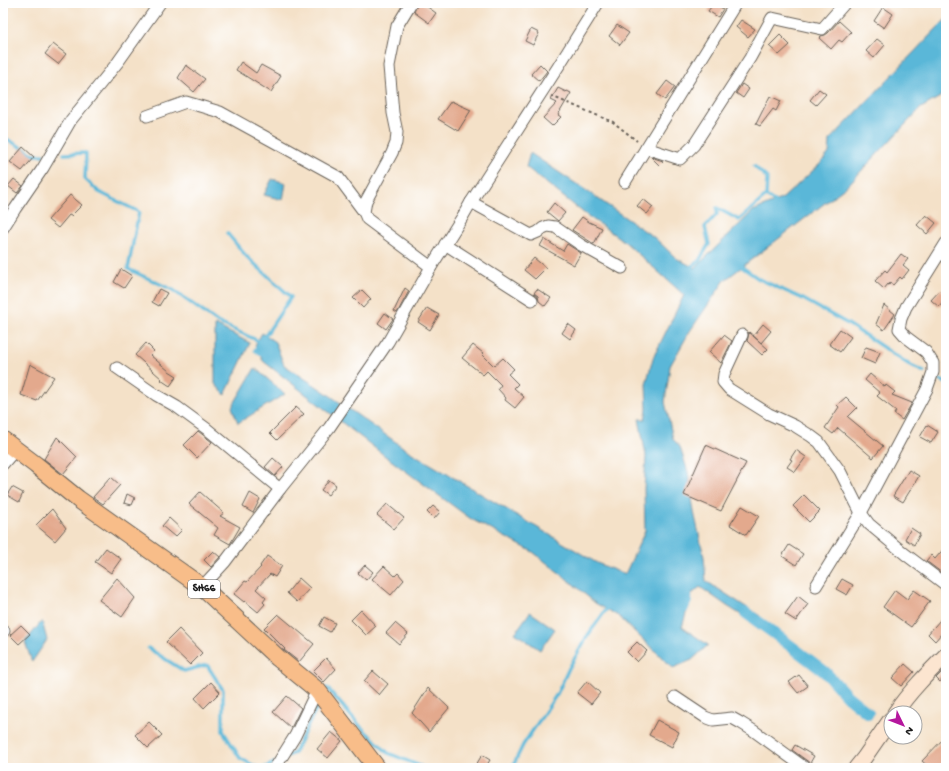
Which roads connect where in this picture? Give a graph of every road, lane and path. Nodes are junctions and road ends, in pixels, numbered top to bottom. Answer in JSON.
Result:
{"nodes":[{"id":1,"x":160,"y":3,"type":"edge"},
{"id":2,"x":411,"y":3,"type":"edge"},
{"id":3,"x":598,"y":3,"type":"edge"},
{"id":4,"x":736,"y":3,"type":"edge"},
{"id":5,"x":845,"y":3,"type":"edge"},
{"id":6,"x":542,"y":92,"type":"junction"},
{"id":7,"x":148,"y":116,"type":"dead end"},
{"id":8,"x":646,"y":148,"type":"junction"},
{"id":9,"x":625,"y":182,"type":"dead end"},
{"id":10,"x":471,"y":202,"type":"junction"},
{"id":11,"x":364,"y":212,"type":"junction"},
{"id":12,"x":3,"y":228,"type":"edge"},
{"id":13,"x":946,"y":243,"type":"edge"},
{"id":14,"x":445,"y":244,"type":"junction"},
{"id":15,"x":431,"y":267,"type":"junction"},
{"id":16,"x":622,"y":268,"type":"dead end"},
{"id":17,"x":532,"y":300,"type":"dead end"},
{"id":18,"x":742,"y":335,"type":"dead end"},
{"id":19,"x":117,"y":368,"type":"dead end"},
{"id":20,"x":10,"y":444,"type":"edge"},
{"id":21,"x":3,"y":464,"type":"edge"},
{"id":22,"x":280,"y":489,"type":"junction"},
{"id":23,"x":861,"y":513,"type":"junction"},
{"id":24,"x":946,"y":585,"type":"edge"},
{"id":25,"x":816,"y":586,"type":"dead end"},
{"id":26,"x":202,"y":587,"type":"junction"},
{"id":27,"x":946,"y":655,"type":"edge"},
{"id":28,"x":317,"y":690,"type":"junction"},
{"id":29,"x":675,"y":696,"type":"dead end"},
{"id":30,"x":900,"y":705,"type":"edge"},
{"id":31,"x":883,"y":731,"type":"edge"},
{"id":32,"x":275,"y":768,"type":"edge"},
{"id":33,"x":377,"y":768,"type":"edge"},
{"id":34,"x":805,"y":768,"type":"edge"},
{"id":35,"x":856,"y":768,"type":"edge"}],
"edges":[{"from":1,"to":12,"type":"street"},
{"from":2,"to":11,"type":"street"},
{"from":3,"to":6,"type":"street"},
{"from":4,"to":8,"type":"street"},
{"from":5,"to":8,"type":"street"},
{"from":6,"to":8,"type":"path"},
{"from":6,"to":10,"type":"street"},
{"from":7,"to":11,"type":"street"},
{"from":8,"to":9,"type":"street"},
{"from":10,"to":14,"type":"street"},
{"from":10,"to":16,"type":"street"},
{"from":11,"to":15,"type":"street"},
{"from":13,"to":23,"type":"street"},
{"from":14,"to":15,"type":"street"},
{"from":14,"to":17,"type":"street"},
{"from":15,"to":22,"type":"street"},
{"from":18,"to":23,"type":"street"},
{"from":19,"to":22,"type":"street"},
{"from":20,"to":21,"type":"street"},
{"from":20,"to":26,"type":"main road","number":"SH66"},
{"from":22,"to":26,"type":"street"},
{"from":23,"to":24,"type":"street"},
{"from":23,"to":25,"type":"street"},
{"from":26,"to":28,"type":"main road","number":"SH66"},
{"from":27,"to":30,"type":"main road"},
{"from":28,"to":32,"type":"street"},
{"from":28,"to":33,"type":"main road","number":"SH66"},
{"from":29,"to":34,"type":"street"},
{"from":31,"to":35,"type":"main road"}]}
